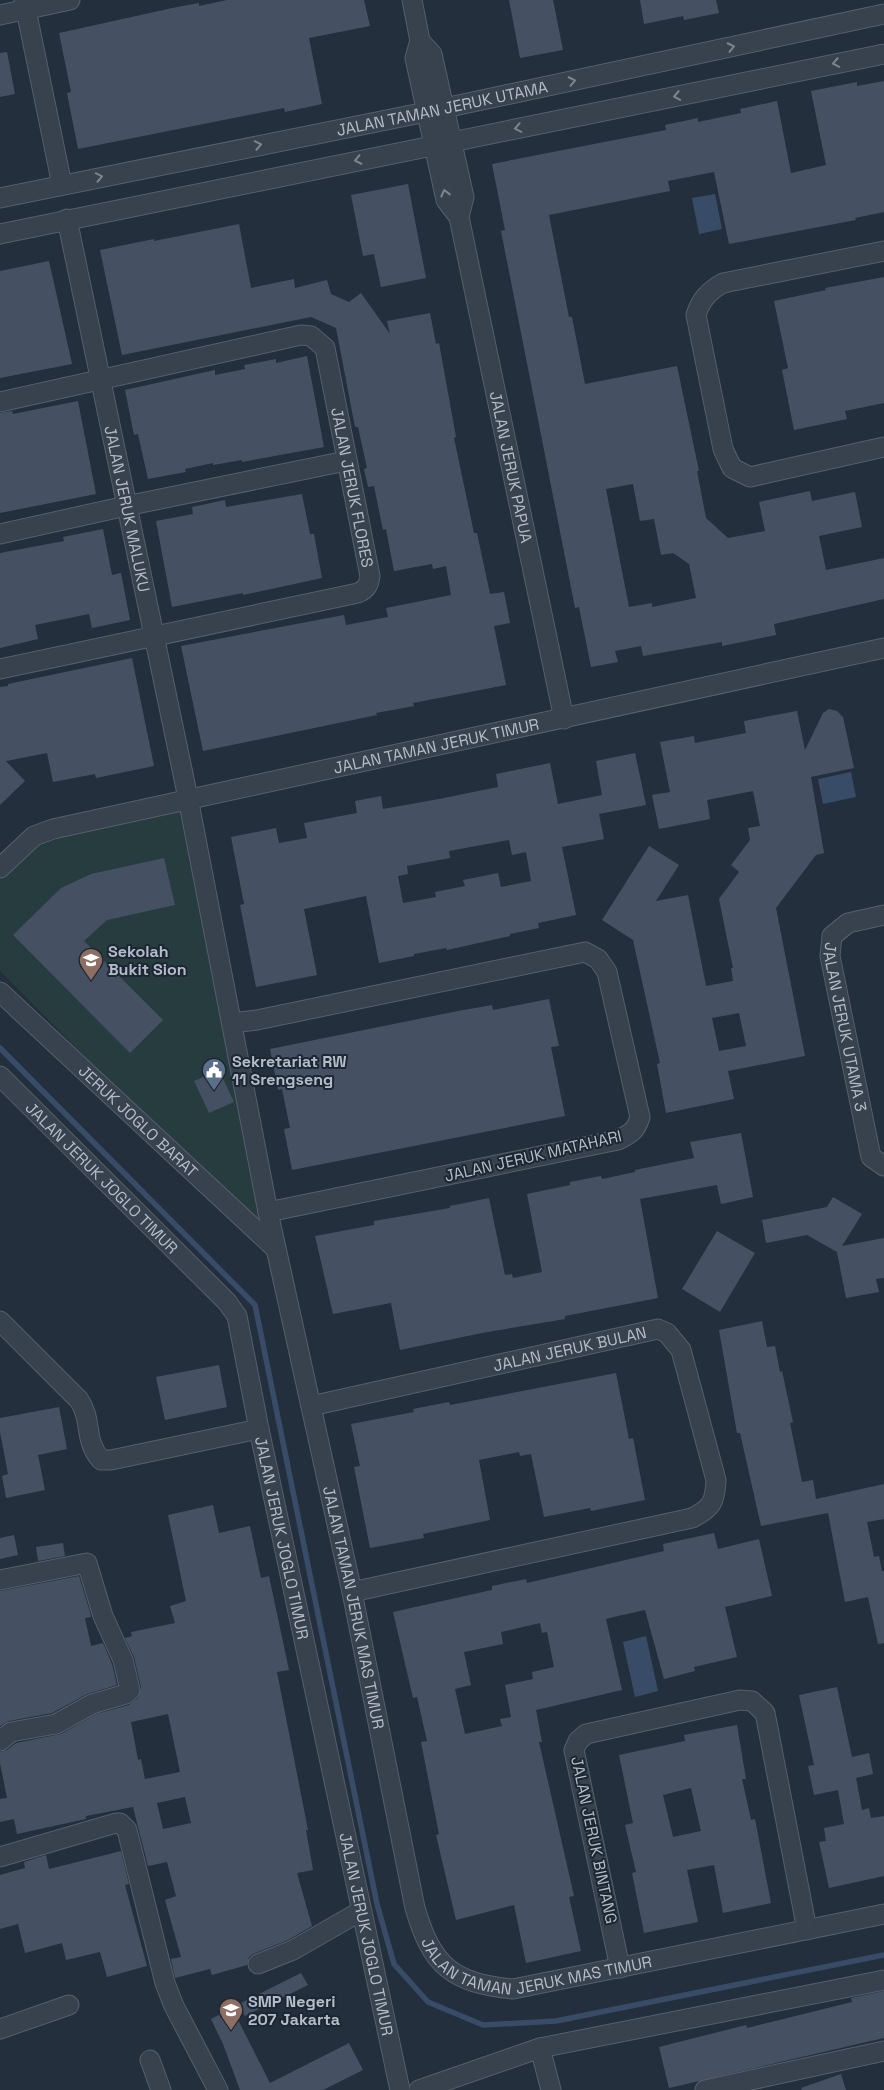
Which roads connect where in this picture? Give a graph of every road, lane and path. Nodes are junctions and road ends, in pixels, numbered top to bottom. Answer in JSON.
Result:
{"nodes":[{"id":1,"x":70,"y":0,"type":"edge"},
{"id":2,"x":412,"y":0,"type":"edge"},
{"id":3,"x":24,"y":5,"type":"edge"},
{"id":4,"x":884,"y":14,"type":"edge"},
{"id":5,"x":0,"y":15,"type":"edge"},
{"id":6,"x":884,"y":54,"type":"edge"},
{"id":7,"x":435,"y":110,"type":"junction"},
{"id":8,"x":443,"y":143,"type":"junction"},
{"id":9,"x":62,"y":185,"type":"junction"},
{"id":10,"x":0,"y":198,"type":"edge"},
{"id":11,"x":459,"y":217,"type":"junction"},
{"id":12,"x":67,"y":220,"type":"junction"},
{"id":13,"x":0,"y":234,"type":"edge"},
{"id":14,"x":884,"y":251,"type":"edge"},
{"id":15,"x":102,"y":381,"type":"junction"},
{"id":16,"x":0,"y":402,"type":"edge"},
{"id":17,"x":884,"y":447,"type":"edge"},
{"id":18,"x":346,"y":461,"type":"junction"},
{"id":19,"x":126,"y":506,"type":"junction"},
{"id":20,"x":0,"y":534,"type":"edge"},
{"id":21,"x":154,"y":636,"type":"junction"},
{"id":22,"x":884,"y":648,"type":"edge"},
{"id":23,"x":0,"y":669,"type":"edge"},
{"id":24,"x":564,"y":719,"type":"junction"},
{"id":25,"x":188,"y":798,"type":"junction"},
{"id":26,"x":0,"y":868,"type":"edge"},
{"id":27,"x":884,"y":915,"type":"edge"},
{"id":28,"x":0,"y":992,"type":"edge"},
{"id":29,"x":232,"y":1023,"type":"junction"},
{"id":30,"x":0,"y":1076,"type":"edge"},
{"id":31,"x":884,"y":1166,"type":"edge"},
{"id":32,"x":268,"y":1212,"type":"junction"},
{"id":33,"x":276,"y":1249,"type":"junction"},
{"id":34,"x":0,"y":1321,"type":"edge"},
{"id":35,"x":311,"y":1406,"type":"junction"},
{"id":36,"x":259,"y":1429,"type":"junction"},
{"id":37,"x":0,"y":1580,"type":"edge"},
{"id":38,"x":352,"y":1592,"type":"junction"},
{"id":39,"x":0,"y":1741,"type":"edge"},
{"id":40,"x":0,"y":1857,"type":"edge"},
{"id":41,"x":361,"y":1910,"type":"junction"},
{"id":42,"x":884,"y":1914,"type":"edge"},
{"id":43,"x":807,"y":1930,"type":"junction"},
{"id":44,"x":258,"y":1964,"type":"dead end"},
{"id":45,"x":620,"y":1968,"type":"junction"},
{"id":46,"x":884,"y":1980,"type":"edge"},
{"id":47,"x":69,"y":2004,"type":"dead end"},
{"id":48,"x":0,"y":2029,"type":"edge"},
{"id":49,"x":540,"y":2048,"type":"junction"},
{"id":50,"x":884,"y":2051,"type":"edge"},
{"id":51,"x":150,"y":2060,"type":"dead end"},
{"id":52,"x":161,"y":2090,"type":"edge"},
{"id":53,"x":218,"y":2090,"type":"edge"},
{"id":54,"x":400,"y":2090,"type":"edge"},
{"id":55,"x":419,"y":2090,"type":"edge"},
{"id":56,"x":551,"y":2090,"type":"edge"},
{"id":57,"x":705,"y":2090,"type":"edge"}],
"edges":[{"from":1,"to":3,"type":"street"},
{"from":2,"to":7,"type":"street","name":"JALAN JERUK PAPUA"},
{"from":3,"to":5,"type":"street"},
{"from":3,"to":9,"type":"street"},
{"from":7,"to":4,"type":"street","name":"JALAN TAMAN JERUK UTAMA","one_way":true},
{"from":6,"to":8,"type":"street","name":"JALAN TAMAN JERUK UTAMA","one_way":true},
{"from":7,"to":8,"type":"street","name":"JALAN JERUK PAPUA"},
{"from":9,"to":7,"type":"street","name":"JALAN TAMAN JERUK UTAMA","one_way":true},
{"from":8,"to":11,"type":"street","name":"JALAN JERUK PAPUA"},
{"from":11,"to":8,"type":"street","name":"JALAN JERUK PAPUA","one_way":true},
{"from":8,"to":12,"type":"street","name":"JALAN TAMAN JERUK UTAMA","one_way":true},
{"from":9,"to":10,"type":"street","name":"JALAN TAMAN JERUK UTAMA"},
{"from":11,"to":24,"type":"street","name":"JALAN JERUK PAPUA"},
{"from":12,"to":13,"type":"street","name":"JALAN TAMAN JERUK UTAMA"},
{"from":12,"to":15,"type":"street","name":"JALAN JERUK MALUKU"},
{"from":14,"to":17,"type":"street"},
{"from":15,"to":16,"type":"street","name":"JALAN JERUK FLORES"},
{"from":15,"to":18,"type":"street","name":"JALAN JERUK FLORES"},
{"from":15,"to":19,"type":"street","name":"JALAN JERUK MALUKU"},
{"from":18,"to":19,"type":"street"},
{"from":18,"to":21,"type":"street","name":"JALAN JERUK FLORES"},
{"from":19,"to":20,"type":"street"},
{"from":19,"to":21,"type":"street","name":"JALAN JERUK MALUKU"},
{"from":21,"to":23,"type":"street","name":"JALAN JERUK FLORES"},
{"from":21,"to":25,"type":"street","name":"JALAN JERUK MALUKU"},
{"from":22,"to":24,"type":"street","name":"JALAN TAMAN JERUK TIMUR"},
{"from":24,"to":25,"type":"street","name":"JALAN TAMAN JERUK TIMUR"},
{"from":25,"to":26,"type":"street","name":"JALAN TAMAN JERUK TIMUR"},
{"from":25,"to":29,"type":"street","name":"JALAN TAMAN JERUK MAS TIMUR"},
{"from":27,"to":31,"type":"street","name":"JALAN JERUK UTAMA 3"},
{"from":28,"to":33,"type":"street","name":"JERUK JOGLO BARAT"},
{"from":29,"to":32,"type":"street","name":"JALAN TAMAN JERUK MAS TIMUR"},
{"from":29,"to":32,"type":"street","name":"JALAN JERUK MATAHARI"},
{"from":30,"to":36,"type":"street","name":"JALAN JERUK JOGLO TIMUR"},
{"from":32,"to":33,"type":"street","name":"JALAN TAMAN JERUK MAS TIMUR"},
{"from":33,"to":35,"type":"street","name":"JALAN TAMAN JERUK MAS TIMUR"},
{"from":34,"to":36,"type":"street"},
{"from":35,"to":38,"type":"street","name":"JALAN TAMAN JERUK MAS TIMUR"},
{"from":35,"to":38,"type":"street","name":"JALAN JERUK BULAN"},
{"from":36,"to":41,"type":"street","name":"JALAN JERUK JOGLO TIMUR"},
{"from":37,"to":39,"type":"street"},
{"from":38,"to":45,"type":"street","name":"JALAN TAMAN JERUK MAS TIMUR"},
{"from":40,"to":53,"type":"street"},
{"from":41,"to":44,"type":"street"},
{"from":41,"to":54,"type":"street","name":"JALAN JERUK JOGLO TIMUR"},
{"from":42,"to":43,"type":"street","name":"JALAN TAMAN JERUK MAS TIMUR"},
{"from":43,"to":45,"type":"street","name":"JALAN TAMAN JERUK MAS TIMUR"},
{"from":43,"to":45,"type":"street","name":"JALAN JERUK BINTANG"},
{"from":46,"to":49,"type":"street"},
{"from":47,"to":48,"type":"street"},
{"from":49,"to":55,"type":"street"},
{"from":49,"to":56,"type":"street"},
{"from":50,"to":57,"type":"street"},
{"from":51,"to":52,"type":"street"}]}
